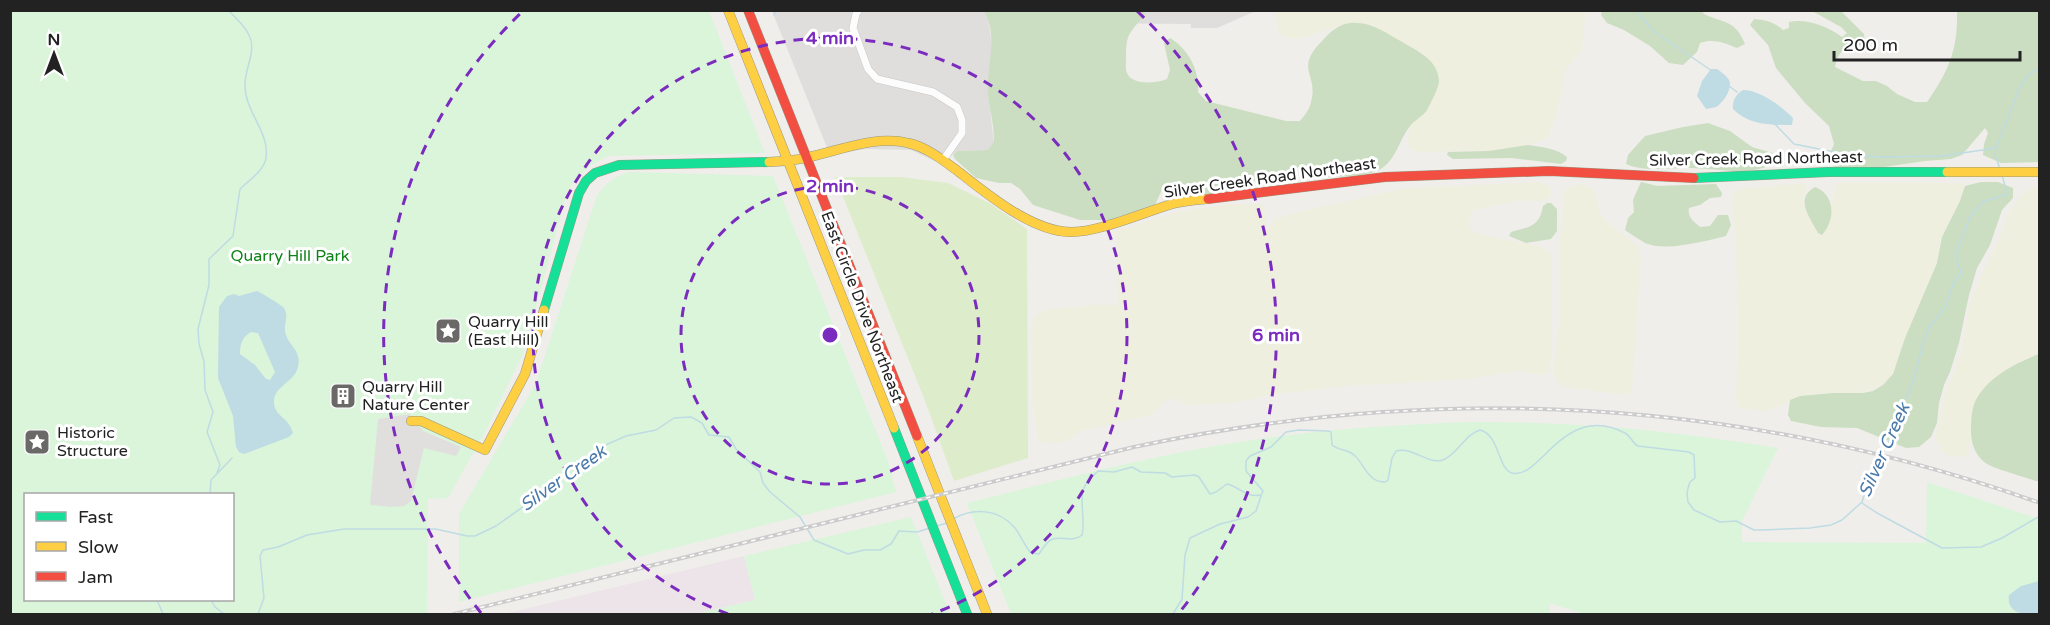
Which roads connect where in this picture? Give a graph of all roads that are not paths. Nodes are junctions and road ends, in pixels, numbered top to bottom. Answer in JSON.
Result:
{"nodes":[{"id":1,"x":728,"y":10,"type":"edge"},
{"id":2,"x":748,"y":10,"type":"edge"},
{"id":3,"x":859,"y":10,"type":"edge"},
{"id":4,"x":807,"y":158,"type":"junction"},
{"id":5,"x":943,"y":160,"type":"junction"},
{"id":6,"x":789,"y":161,"type":"junction"},
{"id":7,"x":2040,"y":172,"type":"edge"},
{"id":8,"x":411,"y":421,"type":"dead end"},
{"id":9,"x":967,"y":615,"type":"edge"},
{"id":10,"x":987,"y":615,"type":"edge"}],
"edges":[{"from":1,"to":6,"type":"street","name":"East Circle Drive Northeast"},
{"from":2,"to":4,"type":"street","name":"East Circle Drive Northeast"},
{"from":3,"to":5,"type":"street"},
{"from":4,"to":5,"type":"street","name":"Silver Creek Road Northeast"},
{"from":4,"to":6,"type":"street","name":"Silver Creek Road Northeast"},
{"from":4,"to":10,"type":"street","name":"East Circle Drive Northeast"},
{"from":5,"to":7,"type":"street","name":"Silver Creek Road Northeast"},
{"from":6,"to":8,"type":"street","name":"Silver Creek Road Northeast"},
{"from":6,"to":9,"type":"street","name":"East Circle Drive Northeast"}]}
